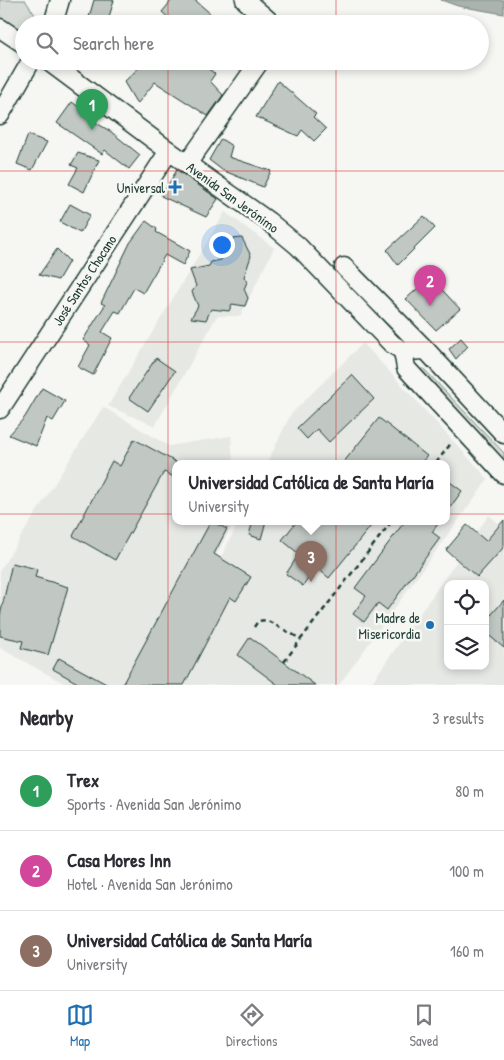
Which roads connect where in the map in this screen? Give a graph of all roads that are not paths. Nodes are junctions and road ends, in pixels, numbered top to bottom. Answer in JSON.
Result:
{"nodes":[{"id":1,"x":60,"y":0,"type":"edge"},
{"id":2,"x":245,"y":0,"type":"edge"},
{"id":3,"x":56,"y":15,"type":"edge"},
{"id":4,"x":262,"y":15,"type":"edge"},
{"id":5,"x":0,"y":28,"type":"edge"},
{"id":6,"x":15,"y":38,"type":"edge"},
{"id":7,"x":26,"y":70,"type":"edge"},
{"id":8,"x":60,"y":70,"type":"edge"},
{"id":9,"x":254,"y":70,"type":"edge"},
{"id":10,"x":0,"y":115,"type":"edge"},
{"id":11,"x":169,"y":151,"type":"junction"},
{"id":12,"x":187,"y":164,"type":"junction"},
{"id":13,"x":344,"y":266,"type":"dead end"},
{"id":14,"x":426,"y":350,"type":"junction"},
{"id":15,"x":403,"y":351,"type":"junction"},
{"id":16,"x":0,"y":409,"type":"edge"},
{"id":17,"x":504,"y":434,"type":"edge"},
{"id":18,"x":504,"y":474,"type":"edge"}],
"edges":[{"from":1,"to":3,"type":"street"},
{"from":2,"to":4,"type":"street"},
{"from":5,"to":6,"type":"street"},
{"from":7,"to":10,"type":"street"},
{"from":8,"to":11,"type":"street","name":"Avenida San Jerónimo"},
{"from":9,"to":12,"type":"street"},
{"from":11,"to":12,"type":"street","name":"Avenida San Jerónimo"},
{"from":11,"to":16,"type":"street","name":"José Santos Chocano"},
{"from":12,"to":15,"type":"street","name":"Avenida San Jerónimo"},
{"from":13,"to":14,"type":"street"},
{"from":14,"to":15,"type":"street"},
{"from":14,"to":17,"type":"street"},
{"from":15,"to":18,"type":"street"}]}
